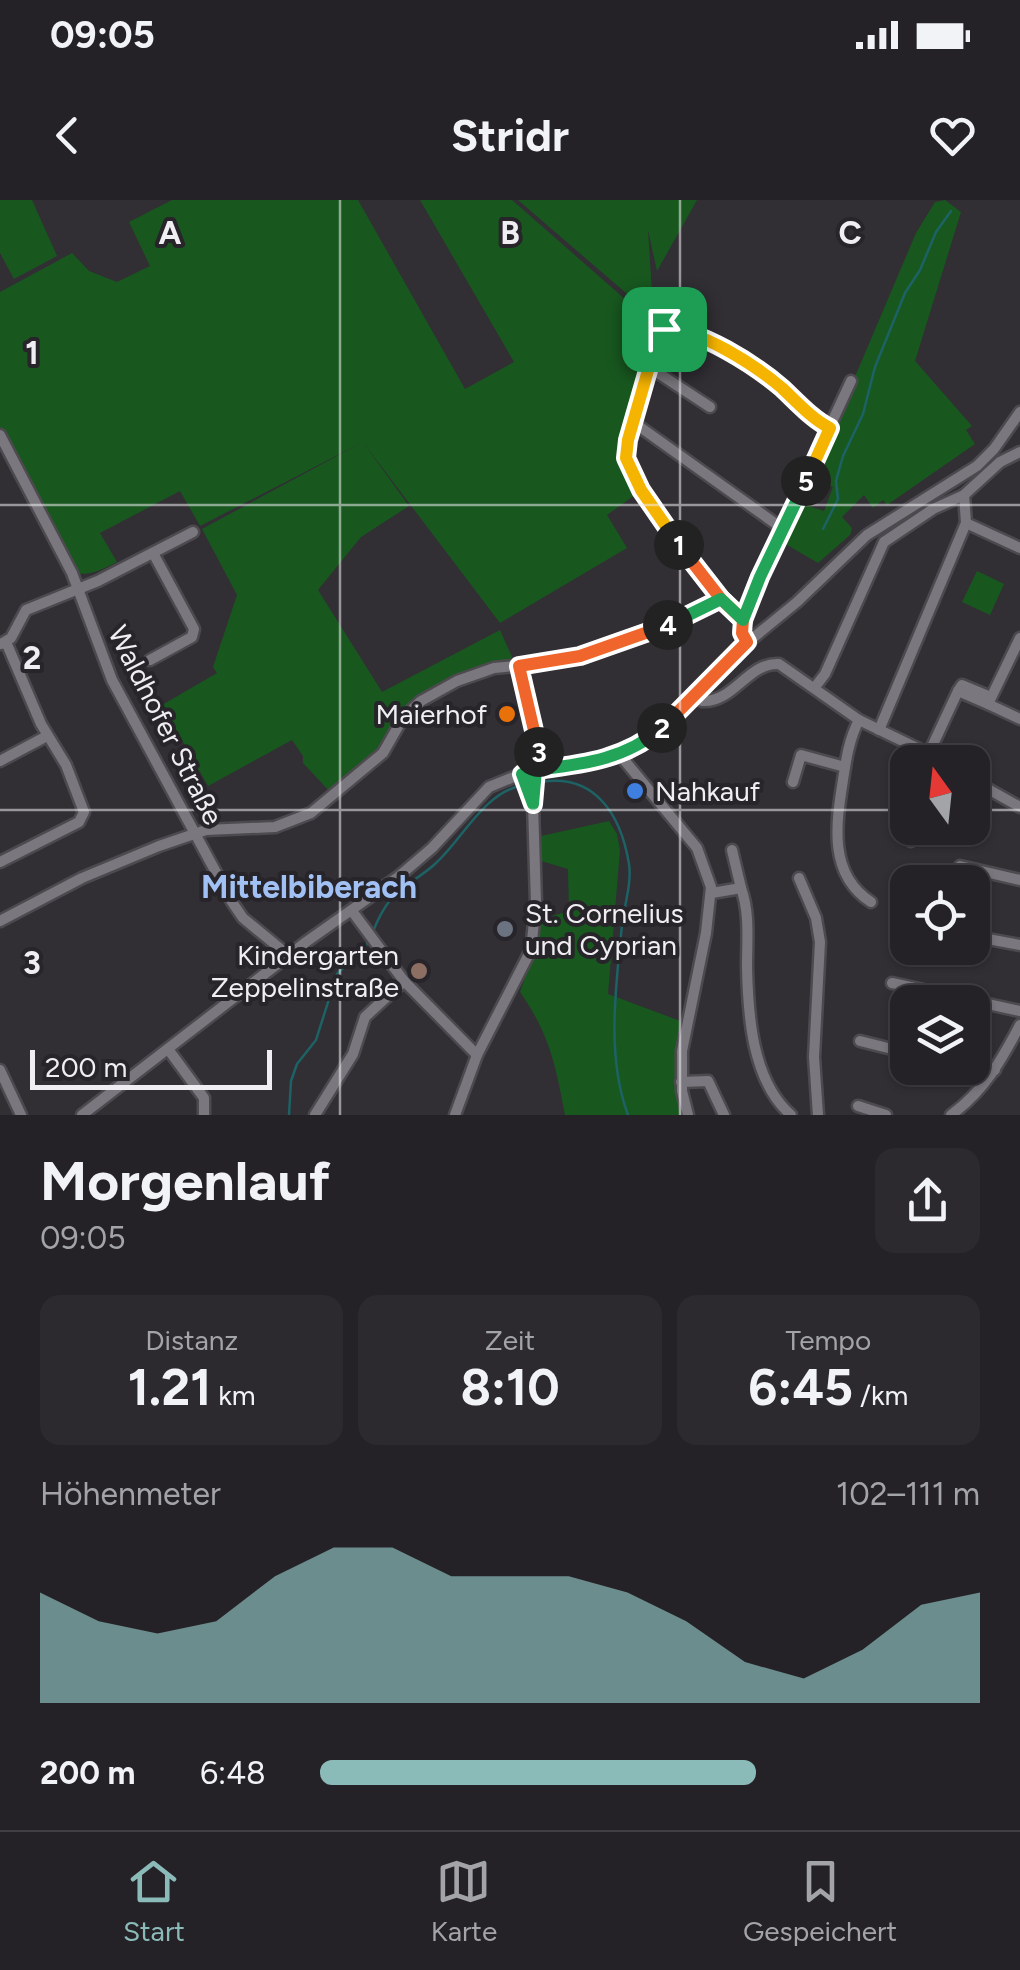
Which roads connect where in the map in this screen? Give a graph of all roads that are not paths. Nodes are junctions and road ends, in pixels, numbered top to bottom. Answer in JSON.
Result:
{"nodes":[{"id":1,"x":649,"y":367,"type":"junction"},
{"id":2,"x":851,"y":381,"type":"dead end"},
{"id":3,"x":710,"y":407,"type":"dead end"},
{"id":4,"x":1020,"y":412,"type":"edge"},
{"id":5,"x":634,"y":422,"type":"junction"},
{"id":6,"x":830,"y":428,"type":"junction"},
{"id":7,"x":0,"y":435,"type":"edge"},
{"id":8,"x":1020,"y":452,"type":"edge"},
{"id":9,"x":964,"y":495,"type":"junction"},
{"id":10,"x":966,"y":523,"type":"junction"},
{"id":11,"x":783,"y":529,"type":"junction"},
{"id":12,"x":193,"y":532,"type":"dead end"},
{"id":13,"x":1020,"y":548,"type":"edge"},
{"id":14,"x":153,"y":553,"type":"junction"},
{"id":15,"x":78,"y":590,"type":"junction"},
{"id":16,"x":721,"y":599,"type":"junction"},
{"id":17,"x":743,"y":620,"type":"junction"},
{"id":18,"x":1020,"y":638,"type":"edge"},
{"id":19,"x":747,"y":642,"type":"junction"},
{"id":20,"x":3,"y":644,"type":"edge"},
{"id":21,"x":150,"y":660,"type":"dead end"},
{"id":22,"x":519,"y":666,"type":"junction"},
{"id":23,"x":815,"y":687,"type":"junction"},
{"id":24,"x":694,"y":694,"type":"junction"},
{"id":25,"x":989,"y":700,"type":"junction"},
{"id":26,"x":1020,"y":719,"type":"edge"},
{"id":27,"x":859,"y":720,"type":"junction"},
{"id":28,"x":879,"y":730,"type":"junction"},
{"id":29,"x":47,"y":736,"type":"junction"},
{"id":30,"x":912,"y":745,"type":"edge"},
{"id":31,"x":933,"y":745,"type":"edge"},
{"id":32,"x":620,"y":755,"type":"junction"},
{"id":33,"x":0,"y":761,"type":"edge"},
{"id":34,"x":845,"y":767,"type":"junction"},
{"id":35,"x":532,"y":778,"type":"junction"},
{"id":36,"x":793,"y":782,"type":"dead end"},
{"id":37,"x":990,"y":790,"type":"edge"},
{"id":38,"x":1020,"y":806,"type":"edge"},
{"id":39,"x":195,"y":834,"type":"junction"},
{"id":40,"x":732,"y":850,"type":"dead end"},
{"id":41,"x":0,"y":862,"type":"edge"},
{"id":42,"x":990,"y":873,"type":"edge"},
{"id":43,"x":799,"y":878,"type":"dead end"},
{"id":44,"x":1020,"y":880,"type":"edge"},
{"id":45,"x":741,"y":888,"type":"junction"},
{"id":46,"x":712,"y":893,"type":"junction"},
{"id":47,"x":871,"y":902,"type":"dead end"},
{"id":48,"x":352,"y":911,"type":"junction"},
{"id":49,"x":0,"y":921,"type":"edge"},
{"id":50,"x":990,"y":940,"type":"edge"},
{"id":51,"x":1020,"y":946,"type":"edge"},
{"id":52,"x":288,"y":956,"type":"junction"},
{"id":53,"x":404,"y":982,"type":"junction"},
{"id":54,"x":892,"y":982,"type":"dead end"},
{"id":55,"x":1020,"y":1011,"type":"edge"},
{"id":56,"x":1020,"y":1025,"type":"edge"},
{"id":57,"x":860,"y":1041,"type":"dead end"},
{"id":58,"x":890,"y":1048,"type":"edge"},
{"id":59,"x":168,"y":1049,"type":"junction"},
{"id":60,"x":477,"y":1054,"type":"junction"},
{"id":61,"x":990,"y":1069,"type":"edge"},
{"id":62,"x":0,"y":1070,"type":"edge"},
{"id":63,"x":995,"y":1070,"type":"junction"},
{"id":64,"x":681,"y":1082,"type":"junction"},
{"id":65,"x":858,"y":1106,"type":"dead end"},
{"id":66,"x":21,"y":1115,"type":"edge"},
{"id":67,"x":82,"y":1115,"type":"edge"},
{"id":68,"x":204,"y":1115,"type":"edge"},
{"id":69,"x":314,"y":1115,"type":"edge"},
{"id":70,"x":455,"y":1115,"type":"edge"},
{"id":71,"x":688,"y":1115,"type":"edge"},
{"id":72,"x":724,"y":1115,"type":"edge"},
{"id":73,"x":791,"y":1115,"type":"edge"},
{"id":74,"x":818,"y":1115,"type":"edge"},
{"id":75,"x":886,"y":1115,"type":"edge"},
{"id":76,"x":951,"y":1115,"type":"edge"}],
"edges":[{"from":1,"to":3,"type":"street"},
{"from":1,"to":5,"type":"street"},
{"from":1,"to":6,"type":"street"},
{"from":2,"to":6,"type":"street"},
{"from":4,"to":19,"type":"street"},
{"from":5,"to":11,"type":"street"},
{"from":5,"to":16,"type":"street"},
{"from":6,"to":11,"type":"street"},
{"from":7,"to":15,"type":"street","name":"Waldhofer Straße"},
{"from":8,"to":9,"type":"street"},
{"from":9,"to":10,"type":"street"},
{"from":9,"to":23,"type":"street"},
{"from":10,"to":13,"type":"street"},
{"from":10,"to":28,"type":"street"},
{"from":11,"to":17,"type":"street"},
{"from":12,"to":14,"type":"street"},
{"from":14,"to":15,"type":"street"},
{"from":14,"to":21,"type":"street"},
{"from":15,"to":20,"type":"street"},
{"from":15,"to":39,"type":"street","name":"Waldhofer Straße"},
{"from":16,"to":17,"type":"street"},
{"from":16,"to":22,"type":"street"},
{"from":17,"to":19,"type":"street"},
{"from":18,"to":25,"type":"street"},
{"from":19,"to":24,"type":"street"},
{"from":20,"to":29,"type":"street"},
{"from":22,"to":35,"type":"street"},
{"from":22,"to":39,"type":"street"},
{"from":23,"to":24,"type":"street"},
{"from":23,"to":27,"type":"street"},
{"from":24,"to":32,"type":"street"},
{"from":25,"to":26,"type":"street"},
{"from":25,"to":31,"type":"street"},
{"from":27,"to":28,"type":"street"},
{"from":27,"to":34,"type":"street"},
{"from":28,"to":30,"type":"street"},
{"from":29,"to":33,"type":"street"},
{"from":29,"to":41,"type":"street"},
{"from":32,"to":35,"type":"street"},
{"from":32,"to":46,"type":"street"},
{"from":34,"to":36,"type":"street"},
{"from":34,"to":47,"type":"street"},
{"from":35,"to":48,"type":"street"},
{"from":35,"to":60,"type":"street"},
{"from":37,"to":38,"type":"street"},
{"from":39,"to":49,"type":"street"},
{"from":39,"to":52,"type":"street","name":"Waldhofer Straße"},
{"from":40,"to":45,"type":"street"},
{"from":42,"to":44,"type":"street"},
{"from":43,"to":74,"type":"street"},
{"from":45,"to":46,"type":"street"},
{"from":45,"to":73,"type":"street"},
{"from":46,"to":64,"type":"street"},
{"from":48,"to":52,"type":"street"},
{"from":48,"to":53,"type":"street"},
{"from":50,"to":51,"type":"street"},
{"from":52,"to":59,"type":"street"},
{"from":53,"to":60,"type":"street"},
{"from":53,"to":69,"type":"street"},
{"from":54,"to":55,"type":"street"},
{"from":56,"to":63,"type":"street"},
{"from":57,"to":58,"type":"street"},
{"from":59,"to":67,"type":"street"},
{"from":59,"to":68,"type":"street"},
{"from":60,"to":70,"type":"street"},
{"from":61,"to":63,"type":"street"},
{"from":62,"to":66,"type":"street"},
{"from":63,"to":76,"type":"street"},
{"from":64,"to":71,"type":"street"},
{"from":64,"to":72,"type":"street"},
{"from":65,"to":75,"type":"street"}]}
